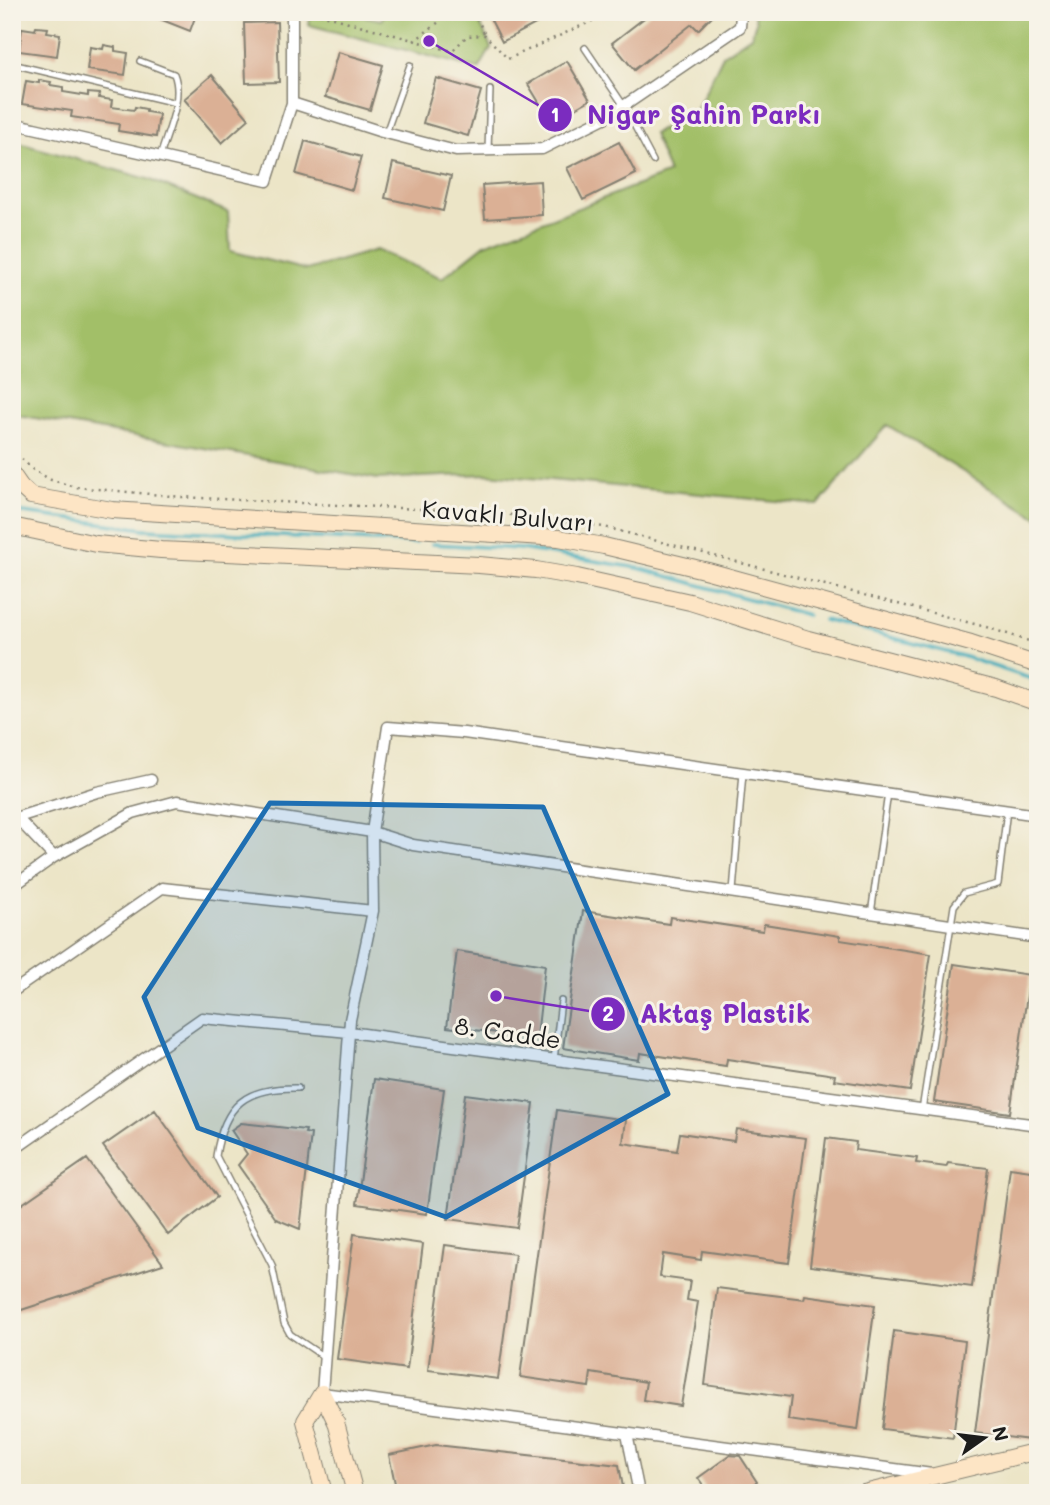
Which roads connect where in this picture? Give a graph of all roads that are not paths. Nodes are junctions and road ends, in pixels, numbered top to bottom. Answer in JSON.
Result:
{"nodes":[{"id":1,"x":292,"y":12,"type":"edge"},
{"id":2,"x":738,"y":12,"type":"edge"},
{"id":3,"x":585,"y":48,"type":"dead end"},
{"id":4,"x":140,"y":61,"type":"dead end"},
{"id":5,"x":12,"y":64,"type":"edge"},
{"id":6,"x":410,"y":65,"type":"dead end"},
{"id":7,"x":490,"y":90,"type":"dead end"},
{"id":8,"x":176,"y":103,"type":"junction"},
{"id":9,"x":292,"y":103,"type":"junction"},
{"id":10,"x":624,"y":106,"type":"junction"},
{"id":11,"x":12,"y":123,"type":"edge"},
{"id":12,"x":386,"y":133,"type":"junction"},
{"id":13,"x":488,"y":150,"type":"junction"},
{"id":14,"x":160,"y":157,"type":"junction"},
{"id":15,"x":653,"y":161,"type":"dead end"},
{"id":16,"x":12,"y":474,"type":"edge"},
{"id":17,"x":12,"y":526,"type":"edge"},
{"id":18,"x":1038,"y":665,"type":"edge"},
{"id":19,"x":1038,"y":703,"type":"edge"},
{"id":20,"x":743,"y":772,"type":"junction"},
{"id":21,"x":151,"y":780,"type":"dead end"},
{"id":22,"x":888,"y":793,"type":"junction"},
{"id":23,"x":1007,"y":810,"type":"junction"},
{"id":24,"x":1038,"y":815,"type":"edge"},
{"id":25,"x":15,"y":819,"type":"edge"},
{"id":26,"x":372,"y":832,"type":"junction"},
{"id":27,"x":54,"y":857,"type":"junction"},
{"id":28,"x":12,"y":887,"type":"edge"},
{"id":29,"x":733,"y":894,"type":"junction"},
{"id":30,"x":373,"y":911,"type":"junction"},
{"id":31,"x":871,"y":914,"type":"junction"},
{"id":32,"x":950,"y":925,"type":"junction"},
{"id":33,"x":1038,"y":938,"type":"edge"},
{"id":34,"x":12,"y":992,"type":"edge"},
{"id":35,"x":561,"y":1000,"type":"dead end"},
{"id":36,"x":349,"y":1032,"type":"junction"},
{"id":37,"x":554,"y":1060,"type":"junction"},
{"id":38,"x":298,"y":1088,"type":"dead end"},
{"id":39,"x":922,"y":1110,"type":"junction"},
{"id":40,"x":1038,"y":1125,"type":"edge"},
{"id":41,"x":12,"y":1151,"type":"edge"},
{"id":42,"x":324,"y":1357,"type":"junction"},
{"id":43,"x":322,"y":1393,"type":"junction"},
{"id":44,"x":627,"y":1434,"type":"junction"},
{"id":45,"x":1038,"y":1451,"type":"edge"},
{"id":46,"x":942,"y":1475,"type":"junction"},
{"id":47,"x":324,"y":1493,"type":"edge"},
{"id":48,"x":355,"y":1493,"type":"edge"},
{"id":49,"x":639,"y":1493,"type":"edge"},
{"id":50,"x":863,"y":1493,"type":"edge"}],
"edges":[{"from":1,"to":9,"type":"street"},
{"from":2,"to":10,"type":"street"},
{"from":3,"to":10,"type":"lane"},
{"from":4,"to":8,"type":"lane"},
{"from":5,"to":8,"type":"lane"},
{"from":6,"to":12,"type":"lane"},
{"from":7,"to":13,"type":"lane"},
{"from":8,"to":14,"type":"lane"},
{"from":9,"to":12,"type":"street"},
{"from":9,"to":14,"type":"street"},
{"from":10,"to":13,"type":"street"},
{"from":10,"to":15,"type":"lane"},
{"from":11,"to":14,"type":"street"},
{"from":12,"to":13,"type":"street"},
{"from":16,"to":18,"type":"main road","name":"Kavaklı Bulvarı"},
{"from":17,"to":19,"type":"main road"},
{"from":20,"to":22,"type":"street"},
{"from":20,"to":26,"type":"street"},
{"from":20,"to":29,"type":"lane"},
{"from":21,"to":25,"type":"street"},
{"from":22,"to":23,"type":"street"},
{"from":22,"to":31,"type":"lane"},
{"from":23,"to":24,"type":"street"},
{"from":23,"to":32,"type":"lane"},
{"from":25,"to":27,"type":"street"},
{"from":26,"to":27,"type":"street"},
{"from":26,"to":29,"type":"street"},
{"from":26,"to":30,"type":"street"},
{"from":27,"to":28,"type":"street"},
{"from":29,"to":31,"type":"street"},
{"from":30,"to":34,"type":"street"},
{"from":30,"to":36,"type":"street"},
{"from":31,"to":32,"type":"street"},
{"from":32,"to":33,"type":"street"},
{"from":32,"to":39,"type":"lane"},
{"from":35,"to":37,"type":"lane"},
{"from":36,"to":37,"type":"street","name":"8. Cadde"},
{"from":36,"to":41,"type":"street","name":"8. Cadde"},
{"from":36,"to":42,"type":"street"},
{"from":37,"to":39,"type":"street","name":"8. Cadde"},
{"from":38,"to":42,"type":"lane"},
{"from":39,"to":40,"type":"street","name":"8. Cadde"},
{"from":42,"to":43,"type":"street"},
{"from":43,"to":44,"type":"street"},
{"from":43,"to":47,"type":"main road"},
{"from":43,"to":48,"type":"main road"},
{"from":44,"to":46,"type":"street"},
{"from":44,"to":49,"type":"street"},
{"from":45,"to":46,"type":"main road"},
{"from":46,"to":50,"type":"main road"}]}
